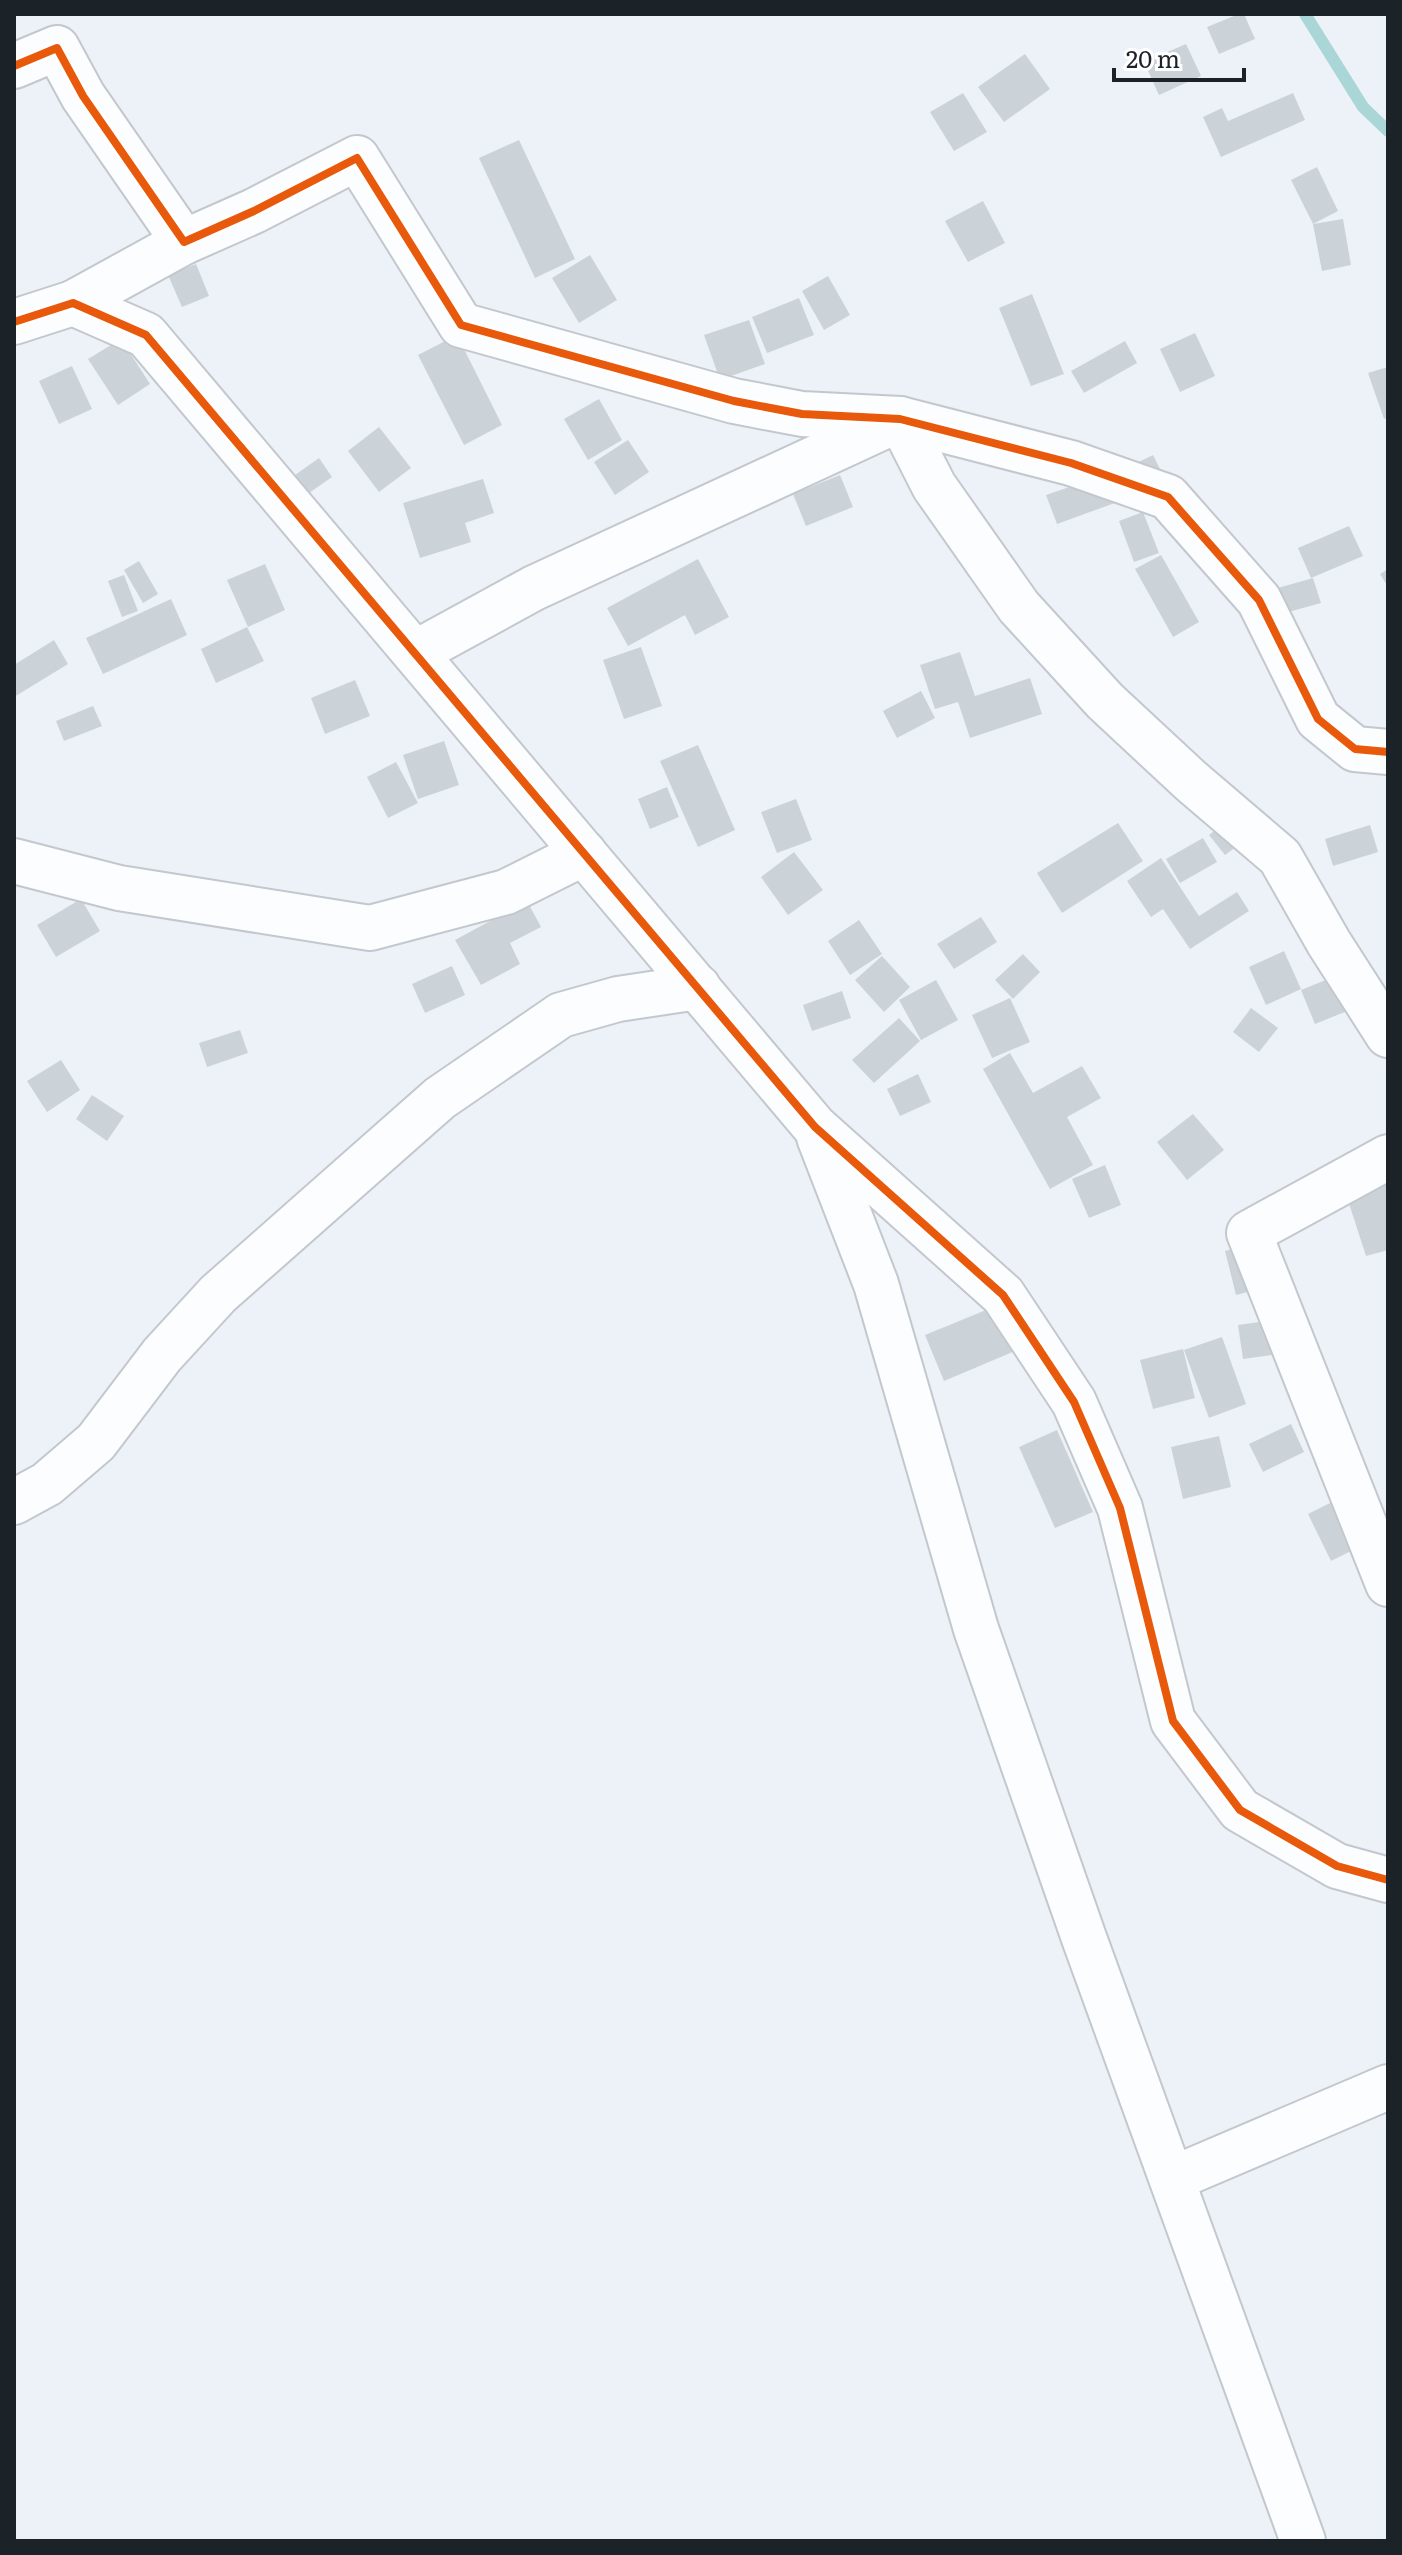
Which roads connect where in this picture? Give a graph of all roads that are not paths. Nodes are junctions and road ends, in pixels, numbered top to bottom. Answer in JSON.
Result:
{"nodes":[{"id":1,"x":14,"y":66,"type":"edge"},
{"id":2,"x":184,"y":242,"type":"junction"},
{"id":3,"x":73,"y":303,"type":"junction"},
{"id":4,"x":14,"y":322,"type":"edge"},
{"id":5,"x":900,"y":419,"type":"junction"},
{"id":6,"x":415,"y":653,"type":"junction"},
{"id":7,"x":1388,"y":752,"type":"edge"},
{"id":8,"x":584,"y":853,"type":"junction"},
{"id":9,"x":14,"y":861,"type":"edge"},
{"id":10,"x":698,"y":987,"type":"junction"},
{"id":11,"x":1388,"y":1035,"type":"edge"},
{"id":12,"x":815,"y":1127,"type":"junction"},
{"id":13,"x":1388,"y":1157,"type":"edge"},
{"id":14,"x":14,"y":1502,"type":"edge"},
{"id":15,"x":1388,"y":1584,"type":"edge"},
{"id":16,"x":1388,"y":1880,"type":"edge"},
{"id":17,"x":1388,"y":2087,"type":"edge"},
{"id":18,"x":1172,"y":2179,"type":"junction"},
{"id":19,"x":1303,"y":2541,"type":"edge"}],
"edges":[{"from":1,"to":2,"type":"street"},
{"from":2,"to":3,"type":"street"},
{"from":2,"to":5,"type":"street"},
{"from":3,"to":4,"type":"street"},
{"from":3,"to":6,"type":"street"},
{"from":5,"to":6,"type":"street"},
{"from":5,"to":7,"type":"street"},
{"from":5,"to":11,"type":"street"},
{"from":6,"to":8,"type":"street"},
{"from":8,"to":9,"type":"street"},
{"from":8,"to":10,"type":"street"},
{"from":10,"to":12,"type":"street"},
{"from":10,"to":14,"type":"street"},
{"from":12,"to":16,"type":"street"},
{"from":12,"to":18,"type":"street"},
{"from":13,"to":15,"type":"street"},
{"from":17,"to":18,"type":"street"},
{"from":18,"to":19,"type":"street"}]}
